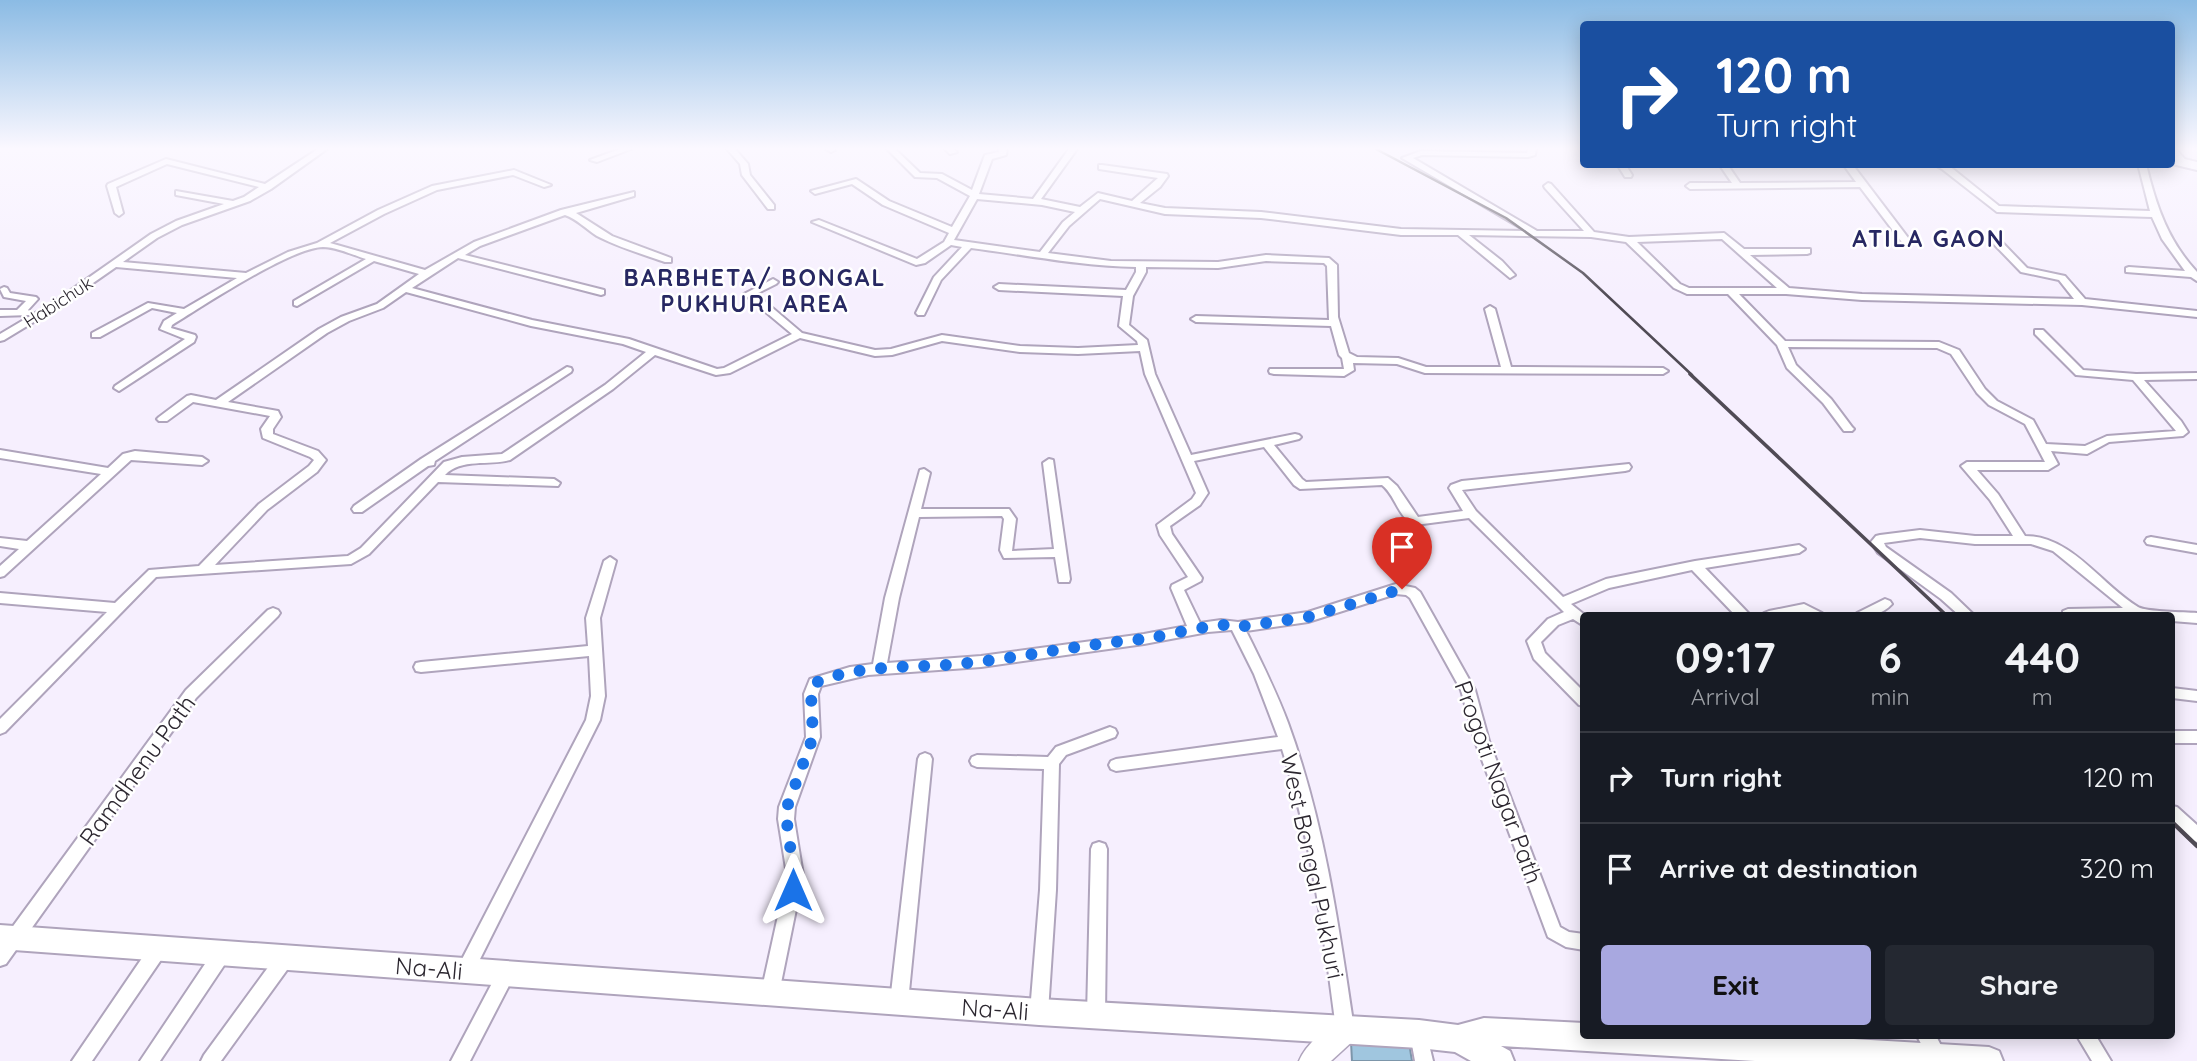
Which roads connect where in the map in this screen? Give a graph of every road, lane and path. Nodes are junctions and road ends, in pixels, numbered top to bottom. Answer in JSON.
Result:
{"nodes":[{"id":1,"x":115,"y":199,"type":"edge"},
{"id":2,"x":210,"y":199,"type":"edge"},
{"id":3,"x":246,"y":199,"type":"edge"},
{"id":4,"x":411,"y":199,"type":"edge"},
{"id":5,"x":615,"y":199,"type":"edge"},
{"id":6,"x":764,"y":199,"type":"edge"},
{"id":7,"x":881,"y":199,"type":"edge"},
{"id":8,"x":972,"y":199,"type":"edge"},
{"id":9,"x":1000,"y":199,"type":"edge"},
{"id":10,"x":1037,"y":199,"type":"edge"},
{"id":11,"x":1095,"y":199,"type":"edge"},
{"id":12,"x":1109,"y":199,"type":"edge"},
{"id":13,"x":1140,"y":199,"type":"edge"},
{"id":14,"x":1477,"y":199,"type":"edge"},
{"id":15,"x":1559,"y":199,"type":"edge"},
{"id":16,"x":1873,"y":199,"type":"edge"},
{"id":17,"x":1984,"y":199,"type":"edge"},
{"id":18,"x":2150,"y":199,"type":"edge"},
{"id":19,"x":1035,"y":202,"type":"junction"},
{"id":20,"x":236,"y":204,"type":"junction"},
{"id":21,"x":1133,"y":204,"type":"junction"},
{"id":22,"x":771,"y":207,"type":"dead end"},
{"id":23,"x":1080,"y":210,"type":"junction"},
{"id":24,"x":568,"y":212,"type":"junction"},
{"id":25,"x":119,"y":213,"type":"dead end"},
{"id":26,"x":2153,"y":214,"type":"junction"},
{"id":27,"x":816,"y":222,"type":"dead end"},
{"id":28,"x":953,"y":231,"type":"junction"},
{"id":29,"x":1460,"y":232,"type":"junction"},
{"id":30,"x":1537,"y":233,"type":"junction"},
{"id":31,"x":1591,"y":234,"type":"junction"},
{"id":32,"x":1994,"y":239,"type":"dead end"},
{"id":33,"x":1629,"y":240,"type":"junction"},
{"id":34,"x":949,"y":243,"type":"junction"},
{"id":35,"x":1907,"y":243,"type":"dead end"},
{"id":36,"x":321,"y":244,"type":"junction"},
{"id":37,"x":968,"y":246,"type":"junction"},
{"id":38,"x":1807,"y":251,"type":"dead end"},
{"id":39,"x":1744,"y":252,"type":"junction"},
{"id":40,"x":456,"y":254,"type":"junction"},
{"id":41,"x":1041,"y":256,"type":"junction"},
{"id":42,"x":373,"y":258,"type":"junction"},
{"id":43,"x":668,"y":260,"type":"dead end"},
{"id":44,"x":1140,"y":263,"type":"junction"},
{"id":45,"x":114,"y":264,"type":"junction"},
{"id":46,"x":2129,"y":270,"type":"dead end"},
{"id":47,"x":426,"y":273,"type":"junction"},
{"id":48,"x":1510,"y":275,"type":"dead end"},
{"id":49,"x":248,"y":276,"type":"junction"},
{"id":50,"x":2195,"y":276,"type":"edge"},
{"id":51,"x":773,"y":282,"type":"dead end"},
{"id":52,"x":999,"y":287,"type":"dead end"},
{"id":53,"x":406,"y":289,"type":"junction"},
{"id":54,"x":4,"y":290,"type":"dead end"},
{"id":55,"x":1731,"y":291,"type":"junction"},
{"id":56,"x":1786,"y":291,"type":"junction"},
{"id":57,"x":601,"y":292,"type":"dead end"},
{"id":58,"x":1130,"y":293,"type":"junction"},
{"id":59,"x":2082,"y":302,"type":"junction"},
{"id":60,"x":297,"y":303,"type":"dead end"},
{"id":61,"x":1490,"y":309,"type":"dead end"},
{"id":62,"x":21,"y":312,"type":"junction"},
{"id":63,"x":186,"y":312,"type":"junction"},
{"id":64,"x":0,"y":313,"type":"edge"},
{"id":65,"x":921,"y":313,"type":"dead end"},
{"id":66,"x":41,"y":314,"type":"junction"},
{"id":67,"x":2197,"y":314,"type":"edge"},
{"id":68,"x":1196,"y":319,"type":"dead end"},
{"id":69,"x":1334,"y":323,"type":"junction"},
{"id":70,"x":2039,"y":331,"type":"dead end"},
{"id":71,"x":96,"y":335,"type":"dead end"},
{"id":72,"x":799,"y":335,"type":"junction"},
{"id":73,"x":0,"y":338,"type":"edge"},
{"id":74,"x":1782,"y":344,"type":"junction"},
{"id":75,"x":1144,"y":348,"type":"junction"},
{"id":76,"x":653,"y":351,"type":"junction"},
{"id":77,"x":1347,"y":358,"type":"junction"},
{"id":78,"x":567,"y":370,"type":"dead end"},
{"id":79,"x":1274,"y":371,"type":"dead end"},
{"id":80,"x":1507,"y":371,"type":"junction"},
{"id":81,"x":1663,"y":372,"type":"dead end"},
{"id":82,"x":2197,"y":376,"type":"edge"},
{"id":83,"x":2136,"y":377,"type":"junction"},
{"id":84,"x":119,"y":388,"type":"dead end"},
{"id":85,"x":219,"y":404,"type":"junction"},
{"id":86,"x":163,"y":419,"type":"dead end"},
{"id":87,"x":1848,"y":429,"type":"dead end"},
{"id":88,"x":1295,"y":437,"type":"dead end"},
{"id":89,"x":1267,"y":443,"type":"junction"},
{"id":90,"x":2045,"y":447,"type":"junction"},
{"id":91,"x":0,"y":454,"type":"edge"},
{"id":92,"x":1188,"y":460,"type":"junction"},
{"id":93,"x":202,"y":461,"type":"dead end"},
{"id":94,"x":425,"y":461,"type":"junction"},
{"id":95,"x":1049,"y":463,"type":"dead end"},
{"id":96,"x":448,"y":465,"type":"junction"},
{"id":97,"x":1625,"y":467,"type":"dead end"},
{"id":98,"x":110,"y":472,"type":"junction"},
{"id":99,"x":925,"y":473,"type":"dead end"},
{"id":100,"x":436,"y":478,"type":"junction"},
{"id":101,"x":554,"y":483,"type":"dead end"},
{"id":102,"x":358,"y":509,"type":"dead end"},
{"id":103,"x":915,"y":513,"type":"junction"},
{"id":104,"x":1471,"y":514,"type":"junction"},
{"id":105,"x":2021,"y":539,"type":"junction"},
{"id":106,"x":2151,"y":541,"type":"dead end"},
{"id":107,"x":0,"y":542,"type":"edge"},
{"id":108,"x":30,"y":546,"type":"junction"},
{"id":109,"x":1799,"y":549,"type":"dead end"},
{"id":110,"x":2197,"y":549,"type":"edge"},
{"id":111,"x":1060,"y":553,"type":"junction"},
{"id":112,"x":610,"y":561,"type":"dead end"},
{"id":113,"x":1695,"y":565,"type":"junction"},
{"id":114,"x":202,"y":570,"type":"junction"},
{"id":115,"x":0,"y":573,"type":"edge"},
{"id":116,"x":1064,"y":579,"type":"dead end"},
{"id":117,"x":0,"y":598,"type":"edge"},
{"id":118,"x":1561,"y":603,"type":"junction"},
{"id":119,"x":1885,"y":604,"type":"dead end"},
{"id":120,"x":115,"y":608,"type":"junction"},
{"id":121,"x":1740,"y":612,"type":"edge"},
{"id":122,"x":1789,"y":612,"type":"edge"},
{"id":123,"x":1810,"y":612,"type":"edge"},
{"id":124,"x":1870,"y":612,"type":"edge"},
{"id":125,"x":1964,"y":612,"type":"edge"},
{"id":126,"x":2136,"y":612,"type":"edge"},
{"id":127,"x":273,"y":613,"type":"dead end"},
{"id":128,"x":2175,"y":616,"type":"edge"},
{"id":129,"x":1578,"y":617,"type":"edge"},
{"id":130,"x":2197,"y":618,"type":"edge"},
{"id":131,"x":1238,"y":627,"type":"junction"},
{"id":132,"x":1196,"y":630,"type":"junction"},
{"id":133,"x":595,"y":650,"type":"junction"},
{"id":134,"x":421,"y":667,"type":"dead end"},
{"id":135,"x":879,"y":669,"type":"junction"},
{"id":136,"x":2175,"y":693,"type":"edge"},
{"id":137,"x":2197,"y":696,"type":"edge"},
{"id":138,"x":1580,"y":697,"type":"edge"},
{"id":139,"x":0,"y":727,"type":"edge"},
{"id":140,"x":1110,"y":733,"type":"dead end"},
{"id":141,"x":2175,"y":737,"type":"edge"},
{"id":142,"x":2197,"y":737,"type":"edge"},
{"id":143,"x":1287,"y":742,"type":"junction"},
{"id":144,"x":925,"y":759,"type":"dead end"},
{"id":145,"x":977,"y":761,"type":"dead end"},
{"id":146,"x":1052,"y":763,"type":"junction"},
{"id":147,"x":1116,"y":765,"type":"dead end"},
{"id":148,"x":2175,"y":814,"type":"edge"},
{"id":149,"x":2197,"y":835,"type":"edge"},
{"id":150,"x":1098,"y":849,"type":"dead end"},
{"id":151,"x":1580,"y":941,"type":"edge"},
{"id":152,"x":5,"y":944,"type":"edge"},
{"id":153,"x":160,"y":948,"type":"junction"},
{"id":154,"x":224,"y":952,"type":"junction"},
{"id":155,"x":286,"y":956,"type":"junction"},
{"id":156,"x":465,"y":971,"type":"junction"},
{"id":157,"x":506,"y":974,"type":"junction"},
{"id":158,"x":770,"y":993,"type":"junction"},
{"id":159,"x":899,"y":1002,"type":"junction"},
{"id":160,"x":1038,"y":1012,"type":"junction"},
{"id":161,"x":1096,"y":1015,"type":"junction"},
{"id":162,"x":1345,"y":1031,"type":"junction"},
{"id":163,"x":1419,"y":1034,"type":"junction"},
{"id":164,"x":1580,"y":1036,"type":"edge"},
{"id":165,"x":1458,"y":1039,"type":"junction"},
{"id":166,"x":1642,"y":1039,"type":"edge"},
{"id":167,"x":2088,"y":1039,"type":"edge"},
{"id":168,"x":1847,"y":1044,"type":"edge"},
{"id":169,"x":1932,"y":1046,"type":"edge"},
{"id":170,"x":1790,"y":1049,"type":"edge"},
{"id":171,"x":1496,"y":1052,"type":"edge"},
{"id":172,"x":80,"y":1061,"type":"edge"},
{"id":173,"x":149,"y":1061,"type":"edge"},
{"id":174,"x":210,"y":1061,"type":"edge"},
{"id":175,"x":460,"y":1061,"type":"edge"},
{"id":176,"x":1312,"y":1061,"type":"edge"},
{"id":177,"x":1424,"y":1061,"type":"edge"},
{"id":178,"x":1989,"y":1061,"type":"edge"},
{"id":179,"x":2102,"y":1061,"type":"edge"}],
"edges":[{"from":1,"to":25,"type":"street"},
{"from":2,"to":20,"type":"street"},
{"from":3,"to":20,"type":"street","name":"Habichuk"},
{"from":4,"to":36,"type":"street"},
{"from":5,"to":24,"type":"street"},
{"from":6,"to":22,"type":"street"},
{"from":7,"to":28,"type":"street"},
{"from":8,"to":28,"type":"street"},
{"from":9,"to":19,"type":"street"},
{"from":10,"to":19,"type":"street"},
{"from":11,"to":23,"type":"street"},
{"from":12,"to":21,"type":"street"},
{"from":13,"to":21,"type":"street"},
{"from":14,"to":30,"type":"street"},
{"from":15,"to":31,"type":"street"},
{"from":16,"to":35,"type":"street"},
{"from":17,"to":26,"type":"street"},
{"from":18,"to":26,"type":"street"},
{"from":19,"to":23,"type":"street"},
{"from":20,"to":45,"type":"street","name":"Habichuk"},
{"from":21,"to":29,"type":"street"},
{"from":23,"to":41,"type":"street"},
{"from":24,"to":40,"type":"street"},
{"from":24,"to":43,"type":"street"},
{"from":26,"to":50,"type":"street"},
{"from":27,"to":34,"type":"street"},
{"from":28,"to":34,"type":"street"},
{"from":29,"to":30,"type":"street"},
{"from":29,"to":48,"type":"street"},
{"from":30,"to":31,"type":"street"},
{"from":31,"to":33,"type":"street"},
{"from":32,"to":59,"type":"street"},
{"from":33,"to":39,"type":"street"},
{"from":33,"to":55,"type":"street"},
{"from":34,"to":37,"type":"street"},
{"from":36,"to":42,"type":"street"},
{"from":36,"to":49,"type":"street"},
{"from":37,"to":41,"type":"street"},
{"from":37,"to":65,"type":"street"},
{"from":38,"to":39,"type":"street"},
{"from":39,"to":56,"type":"street"},
{"from":40,"to":47,"type":"street"},
{"from":40,"to":57,"type":"street"},
{"from":41,"to":44,"type":"street"},
{"from":42,"to":47,"type":"street"},
{"from":42,"to":60,"type":"street"},
{"from":44,"to":58,"type":"street"},
{"from":44,"to":69,"type":"street"},
{"from":45,"to":49,"type":"street"},
{"from":45,"to":66,"type":"street","name":"Habichuk"},
{"from":46,"to":50,"type":"street"},
{"from":47,"to":53,"type":"street"},
{"from":49,"to":63,"type":"street"},
{"from":51,"to":72,"type":"street"},
{"from":52,"to":58,"type":"street"},
{"from":53,"to":76,"type":"street"},
{"from":53,"to":85,"type":"street"},
{"from":54,"to":62,"type":"street"},
{"from":55,"to":56,"type":"street"},
{"from":55,"to":74,"type":"street"},
{"from":56,"to":59,"type":"street"},
{"from":58,"to":75,"type":"street"},
{"from":59,"to":67,"type":"street"},
{"from":61,"to":80,"type":"street"},
{"from":62,"to":64,"type":"street"},
{"from":62,"to":66,"type":"street"},
{"from":63,"to":71,"type":"street"},
{"from":63,"to":84,"type":"street"},
{"from":66,"to":73,"type":"street","name":"Habichuk"},
{"from":68,"to":69,"type":"street"},
{"from":69,"to":77,"type":"street"},
{"from":70,"to":83,"type":"street"},
{"from":72,"to":75,"type":"street"},
{"from":72,"to":76,"type":"street"},
{"from":74,"to":87,"type":"street"},
{"from":74,"to":90,"type":"street"},
{"from":75,"to":92,"type":"street"},
{"from":76,"to":96,"type":"street"},
{"from":77,"to":79,"type":"street"},
{"from":77,"to":80,"type":"street"},
{"from":78,"to":94,"type":"street"},
{"from":80,"to":81,"type":"street"},
{"from":82,"to":83,"type":"street"},
{"from":83,"to":90,"type":"street"},
{"from":85,"to":86,"type":"street"},
{"from":85,"to":114,"type":"street"},
{"from":88,"to":89,"type":"street"},
{"from":89,"to":92,"type":"street"},
{"from":89,"to":104,"type":"street"},
{"from":90,"to":105,"type":"street"},
{"from":91,"to":98,"type":"street"},
{"from":92,"to":132,"type":"street"},
{"from":93,"to":98,"type":"street"},
{"from":94,"to":96,"type":"street"},
{"from":94,"to":102,"type":"street"},
{"from":95,"to":111,"type":"street"},
{"from":96,"to":100,"type":"street"},
{"from":97,"to":104,"type":"street"},
{"from":98,"to":108,"type":"street"},
{"from":99,"to":103,"type":"street"},
{"from":100,"to":101,"type":"street"},
{"from":100,"to":114,"type":"street"},
{"from":103,"to":111,"type":"street"},
{"from":103,"to":135,"type":"street"},
{"from":104,"to":118,"type":"street"},
{"from":105,"to":125,"type":"street"},
{"from":105,"to":126,"type":"street"},
{"from":106,"to":110,"type":"street"},
{"from":107,"to":108,"type":"street"},
{"from":108,"to":115,"type":"street"},
{"from":109,"to":113,"type":"street"},
{"from":111,"to":116,"type":"street"},
{"from":112,"to":133,"type":"street"},
{"from":113,"to":118,"type":"street"},
{"from":113,"to":121,"type":"street"},
{"from":114,"to":120,"type":"street"},
{"from":117,"to":120,"type":"street"},
{"from":118,"to":129,"type":"street"},
{"from":119,"to":124,"type":"street"},
{"from":120,"to":139,"type":"street"},
{"from":122,"to":123,"type":"street"},
{"from":127,"to":152,"type":"street","name":"Ramdhenu Path"},
{"from":128,"to":130,"type":"street"},
{"from":129,"to":138,"type":"street"},
{"from":131,"to":132,"type":"street"},
{"from":131,"to":143,"type":"street","name":"West Bongal Pukhuri"},
{"from":131,"to":151,"type":"street","name":"Progoti Nagar Path"},
{"from":132,"to":135,"type":"street"},
{"from":133,"to":134,"type":"street"},
{"from":133,"to":156,"type":"street"},
{"from":135,"to":158,"type":"street"},
{"from":136,"to":137,"type":"street"},
{"from":140,"to":146,"type":"street"},
{"from":141,"to":142,"type":"street"},
{"from":143,"to":147,"type":"street"},
{"from":143,"to":162,"type":"street","name":"West Bongal Pukhuri"},
{"from":144,"to":159,"type":"street"},
{"from":145,"to":146,"type":"street"},
{"from":146,"to":160,"type":"street"},
{"from":148,"to":149,"type":"street"},
{"from":150,"to":161,"type":"street"},
{"from":152,"to":153,"type":"main road","name":"Na-Ali"},
{"from":153,"to":154,"type":"main road","name":"Na-Ali"},
{"from":153,"to":172,"type":"street"},
{"from":154,"to":155,"type":"main road","name":"Na-Ali"},
{"from":154,"to":173,"type":"street"},
{"from":155,"to":156,"type":"main road","name":"Na-Ali"},
{"from":155,"to":174,"type":"street"},
{"from":156,"to":157,"type":"main road","name":"Na-Ali"},
{"from":157,"to":158,"type":"main road","name":"Na-Ali"},
{"from":157,"to":175,"type":"street"},
{"from":158,"to":159,"type":"main road","name":"Na-Ali"},
{"from":159,"to":160,"type":"main road","name":"Na-Ali"},
{"from":160,"to":161,"type":"main road","name":"Na-Ali"},
{"from":161,"to":162,"type":"main road","name":"Na-Ali"},
{"from":162,"to":163,"type":"main road","name":"Na-Ali"},
{"from":162,"to":176,"type":"street"},
{"from":163,"to":165,"type":"main road","name":"Na-Ali"},
{"from":163,"to":177,"type":"street"},
{"from":164,"to":165,"type":"main road","name":"Na-Ali"},
{"from":165,"to":171,"type":"main road"},
{"from":166,"to":170,"type":"main road","name":"Na-Ali"},
{"from":167,"to":179,"type":"street"},
{"from":168,"to":169,"type":"main road","name":"Na-Ali"},
{"from":168,"to":170,"type":"main road","name":"Na-Ali"},
{"from":169,"to":178,"type":"main road","name":"Na-Ali"},
{"from":170,"to":171,"type":"main road"}]}
